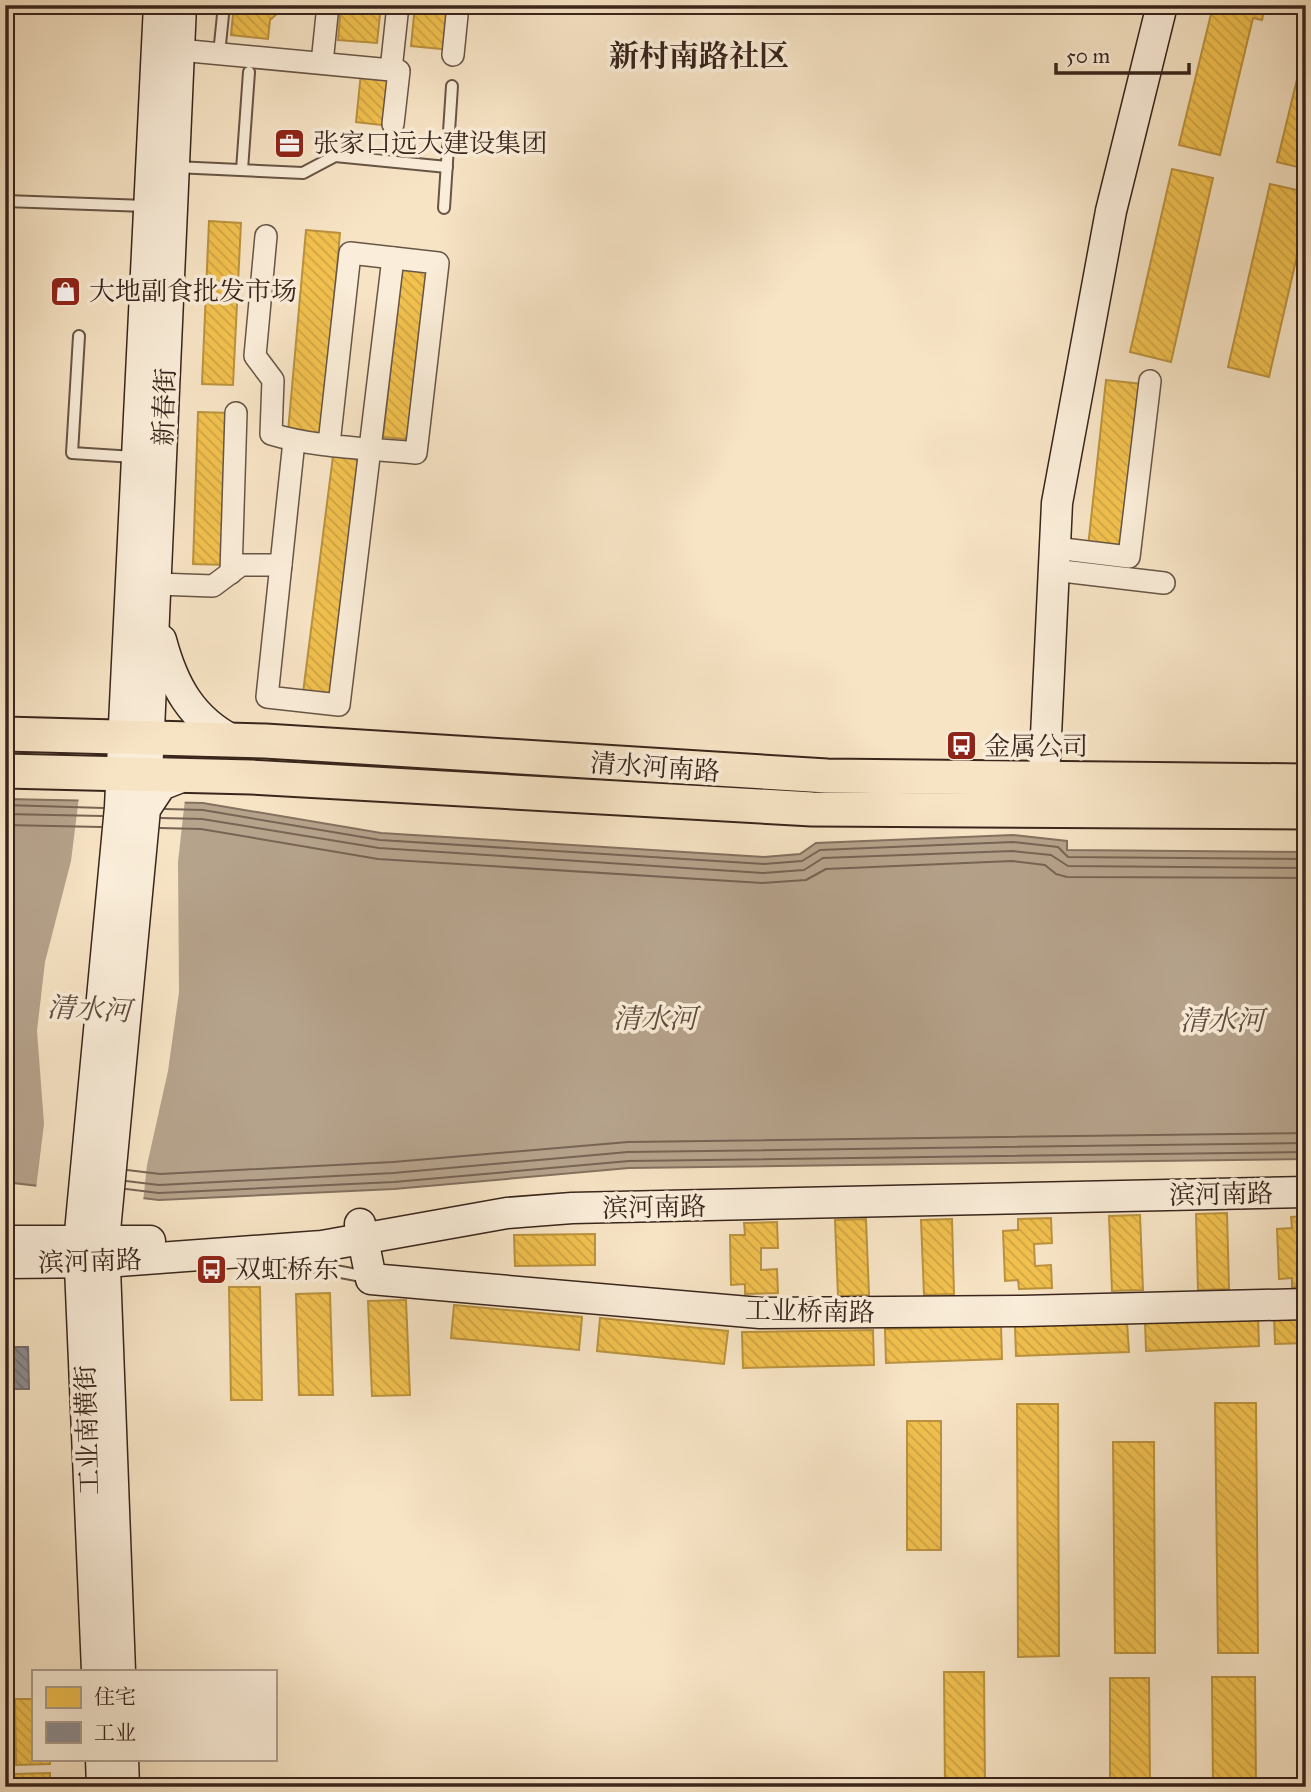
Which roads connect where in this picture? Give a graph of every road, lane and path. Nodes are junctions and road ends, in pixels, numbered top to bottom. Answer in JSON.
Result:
{"nodes":[{"id":1,"x":159,"y":5,"type":"edge"},
{"id":2,"x":181,"y":5,"type":"edge"},
{"id":3,"x":224,"y":5,"type":"edge"},
{"id":4,"x":328,"y":5,"type":"edge"},
{"id":5,"x":398,"y":5,"type":"edge"},
{"id":6,"x":458,"y":5,"type":"edge"},
{"id":7,"x":1162,"y":5,"type":"edge"},
{"id":8,"x":179,"y":50,"type":"junction"},
{"id":9,"x":219,"y":54,"type":"junction"},
{"id":10,"x":453,"y":55,"type":"dead end"},
{"id":11,"x":322,"y":63,"type":"junction"},
{"id":12,"x":391,"y":70,"type":"junction"},
{"id":13,"x":250,"y":72,"type":"dead end"},
{"id":14,"x":452,"y":86,"type":"dead end"},
{"id":15,"x":393,"y":124,"type":"dead end"},
{"id":16,"x":174,"y":167,"type":"junction"},
{"id":17,"x":447,"y":167,"type":"junction"},
{"id":18,"x":242,"y":170,"type":"junction"},
{"id":19,"x":5,"y":201,"type":"edge"},
{"id":20,"x":149,"y":206,"type":"junction"},
{"id":21,"x":444,"y":208,"type":"dead end"},
{"id":22,"x":266,"y":236,"type":"dead end"},
{"id":23,"x":393,"y":258,"type":"junction"},
{"id":24,"x":79,"y":336,"type":"dead end"},
{"id":25,"x":1150,"y":381,"type":"dead end"},
{"id":26,"x":236,"y":413,"type":"dead end"},
{"id":27,"x":294,"y":441,"type":"junction"},
{"id":28,"x":329,"y":444,"type":"junction"},
{"id":29,"x":372,"y":448,"type":"junction"},
{"id":30,"x":136,"y":458,"type":"junction"},
{"id":31,"x":1054,"y":559,"type":"junction"},
{"id":32,"x":281,"y":565,"type":"junction"},
{"id":33,"x":231,"y":573,"type":"junction"},
{"id":34,"x":1164,"y":583,"type":"dead end"},
{"id":35,"x":157,"y":584,"type":"junction"},
{"id":36,"x":156,"y":619,"type":"junction"},
{"id":37,"x":125,"y":690,"type":"junction"},
{"id":38,"x":5,"y":734,"type":"edge"},
{"id":39,"x":66,"y":736,"type":"junction"},
{"id":40,"x":136,"y":738,"type":"junction"},
{"id":41,"x":233,"y":741,"type":"junction"},
{"id":42,"x":5,"y":771,"type":"edge"},
{"id":43,"x":87,"y":773,"type":"junction"},
{"id":44,"x":134,"y":774,"type":"junction"},
{"id":45,"x":184,"y":776,"type":"junction"},
{"id":46,"x":1044,"y":778,"type":"junction"},
{"id":47,"x":1306,"y":781,"type":"edge"},
{"id":48,"x":132,"y":808,"type":"junction"},
{"id":49,"x":1306,"y":812,"type":"edge"},
{"id":50,"x":1306,"y":1182,"type":"edge"},
{"id":51,"x":97,"y":1192,"type":"joint"},
{"id":52,"x":1306,"y":1192,"type":"edge"},
{"id":53,"x":362,"y":1231,"type":"junction"},
{"id":54,"x":5,"y":1241,"type":"edge"},
{"id":55,"x":92,"y":1252,"type":"junction"},
{"id":56,"x":235,"y":1254,"type":"junction"},
{"id":57,"x":5,"y":1263,"type":"edge"},
{"id":58,"x":371,"y":1279,"type":"junction"},
{"id":59,"x":1306,"y":1304,"type":"edge"},
{"id":60,"x":97,"y":1670,"type":"edge"},
{"id":61,"x":120,"y":1670,"type":"edge"},
{"id":62,"x":100,"y":1760,"type":"edge"},
{"id":63,"x":123,"y":1760,"type":"edge"},
{"id":64,"x":102,"y":1787,"type":"edge"},
{"id":65,"x":124,"y":1787,"type":"edge"}],
"edges":[{"from":1,"to":20,"type":"main road","name":"新春街"},
{"from":2,"to":8,"type":"main road","name":"新春街"},
{"from":3,"to":9,"type":"lane"},
{"from":4,"to":11,"type":"street"},
{"from":5,"to":12,"type":"street"},
{"from":6,"to":10,"type":"street"},
{"from":7,"to":31,"type":"main road"},
{"from":8,"to":9,"type":"street"},
{"from":8,"to":16,"type":"main road","name":"新春街"},
{"from":9,"to":11,"type":"street"},
{"from":11,"to":12,"type":"street"},
{"from":12,"to":15,"type":"street"},
{"from":13,"to":18,"type":"lane"},
{"from":14,"to":17,"type":"lane"},
{"from":16,"to":18,"type":"lane"},
{"from":16,"to":35,"type":"main road","name":"新春街"},
{"from":17,"to":18,"type":"lane"},
{"from":17,"to":21,"type":"lane"},
{"from":19,"to":20,"type":"lane"},
{"from":20,"to":30,"type":"main road","name":"新春街"},
{"from":22,"to":27,"type":"street"},
{"from":23,"to":28,"type":"street"},
{"from":23,"to":29,"type":"street"},
{"from":23,"to":29,"type":"street"},
{"from":24,"to":30,"type":"lane"},
{"from":25,"to":31,"type":"street"},
{"from":26,"to":33,"type":"street"},
{"from":27,"to":28,"type":"street"},
{"from":27,"to":32,"type":"street"},
{"from":28,"to":29,"type":"street"},
{"from":29,"to":32,"type":"street"},
{"from":30,"to":37,"type":"main road","name":"新春街"},
{"from":31,"to":34,"type":"street"},
{"from":31,"to":46,"type":"main road"},
{"from":32,"to":33,"type":"street"},
{"from":33,"to":35,"type":"street"},
{"from":35,"to":36,"type":"main road","name":"新春街"},
{"from":36,"to":40,"type":"main road","name":"新春街"},
{"from":36,"to":41,"type":"main road"},
{"from":37,"to":39,"type":"main road"},
{"from":37,"to":40,"type":"main road","name":"新春街"},
{"from":38,"to":39,"type":"main road","name":"清水河南路"},
{"from":39,"to":40,"type":"main road","name":"清水河南路"},
{"from":40,"to":41,"type":"main road","name":"清水河南路"},
{"from":40,"to":44,"type":"main road","name":"新春街"},
{"from":41,"to":46,"type":"main road","name":"清水河南路"},
{"from":42,"to":43,"type":"main road","name":"清水河南路"},
{"from":43,"to":44,"type":"main road","name":"清水河南路"},
{"from":43,"to":48,"type":"main road"},
{"from":44,"to":45,"type":"main road","name":"清水河南路"},
{"from":44,"to":48,"type":"main road","name":"新春街"},
{"from":45,"to":48,"type":"main road"},
{"from":45,"to":49,"type":"main road","name":"清水河南路"},
{"from":46,"to":47,"type":"main road","name":"清水河南路"},
{"from":48,"to":51,"type":"main road","name":"新春街"},
{"from":50,"to":53,"type":"main road","name":"滨河南路"},
{"from":51,"to":55,"type":"main road","name":"工业南横街"},
{"from":52,"to":53,"type":"main road","name":"滨河南路"},
{"from":53,"to":55,"type":"main road","name":"滨河南路"},
{"from":53,"to":56,"type":"main road","name":"滨河南路"},
{"from":53,"to":58,"type":"main road"},
{"from":54,"to":55,"type":"main road","name":"滨河南路"},
{"from":55,"to":56,"type":"main road","name":"滨河南路"},
{"from":55,"to":57,"type":"main road","name":"滨河南路"},
{"from":55,"to":60,"type":"main road","name":"工业南横街"},
{"from":55,"to":61,"type":"main road","name":"工业南横街"},
{"from":56,"to":58,"type":"lane"},
{"from":58,"to":59,"type":"main road","name":"工业桥南路"},
{"from":62,"to":64,"type":"main road"},
{"from":63,"to":65,"type":"main road"}]}
